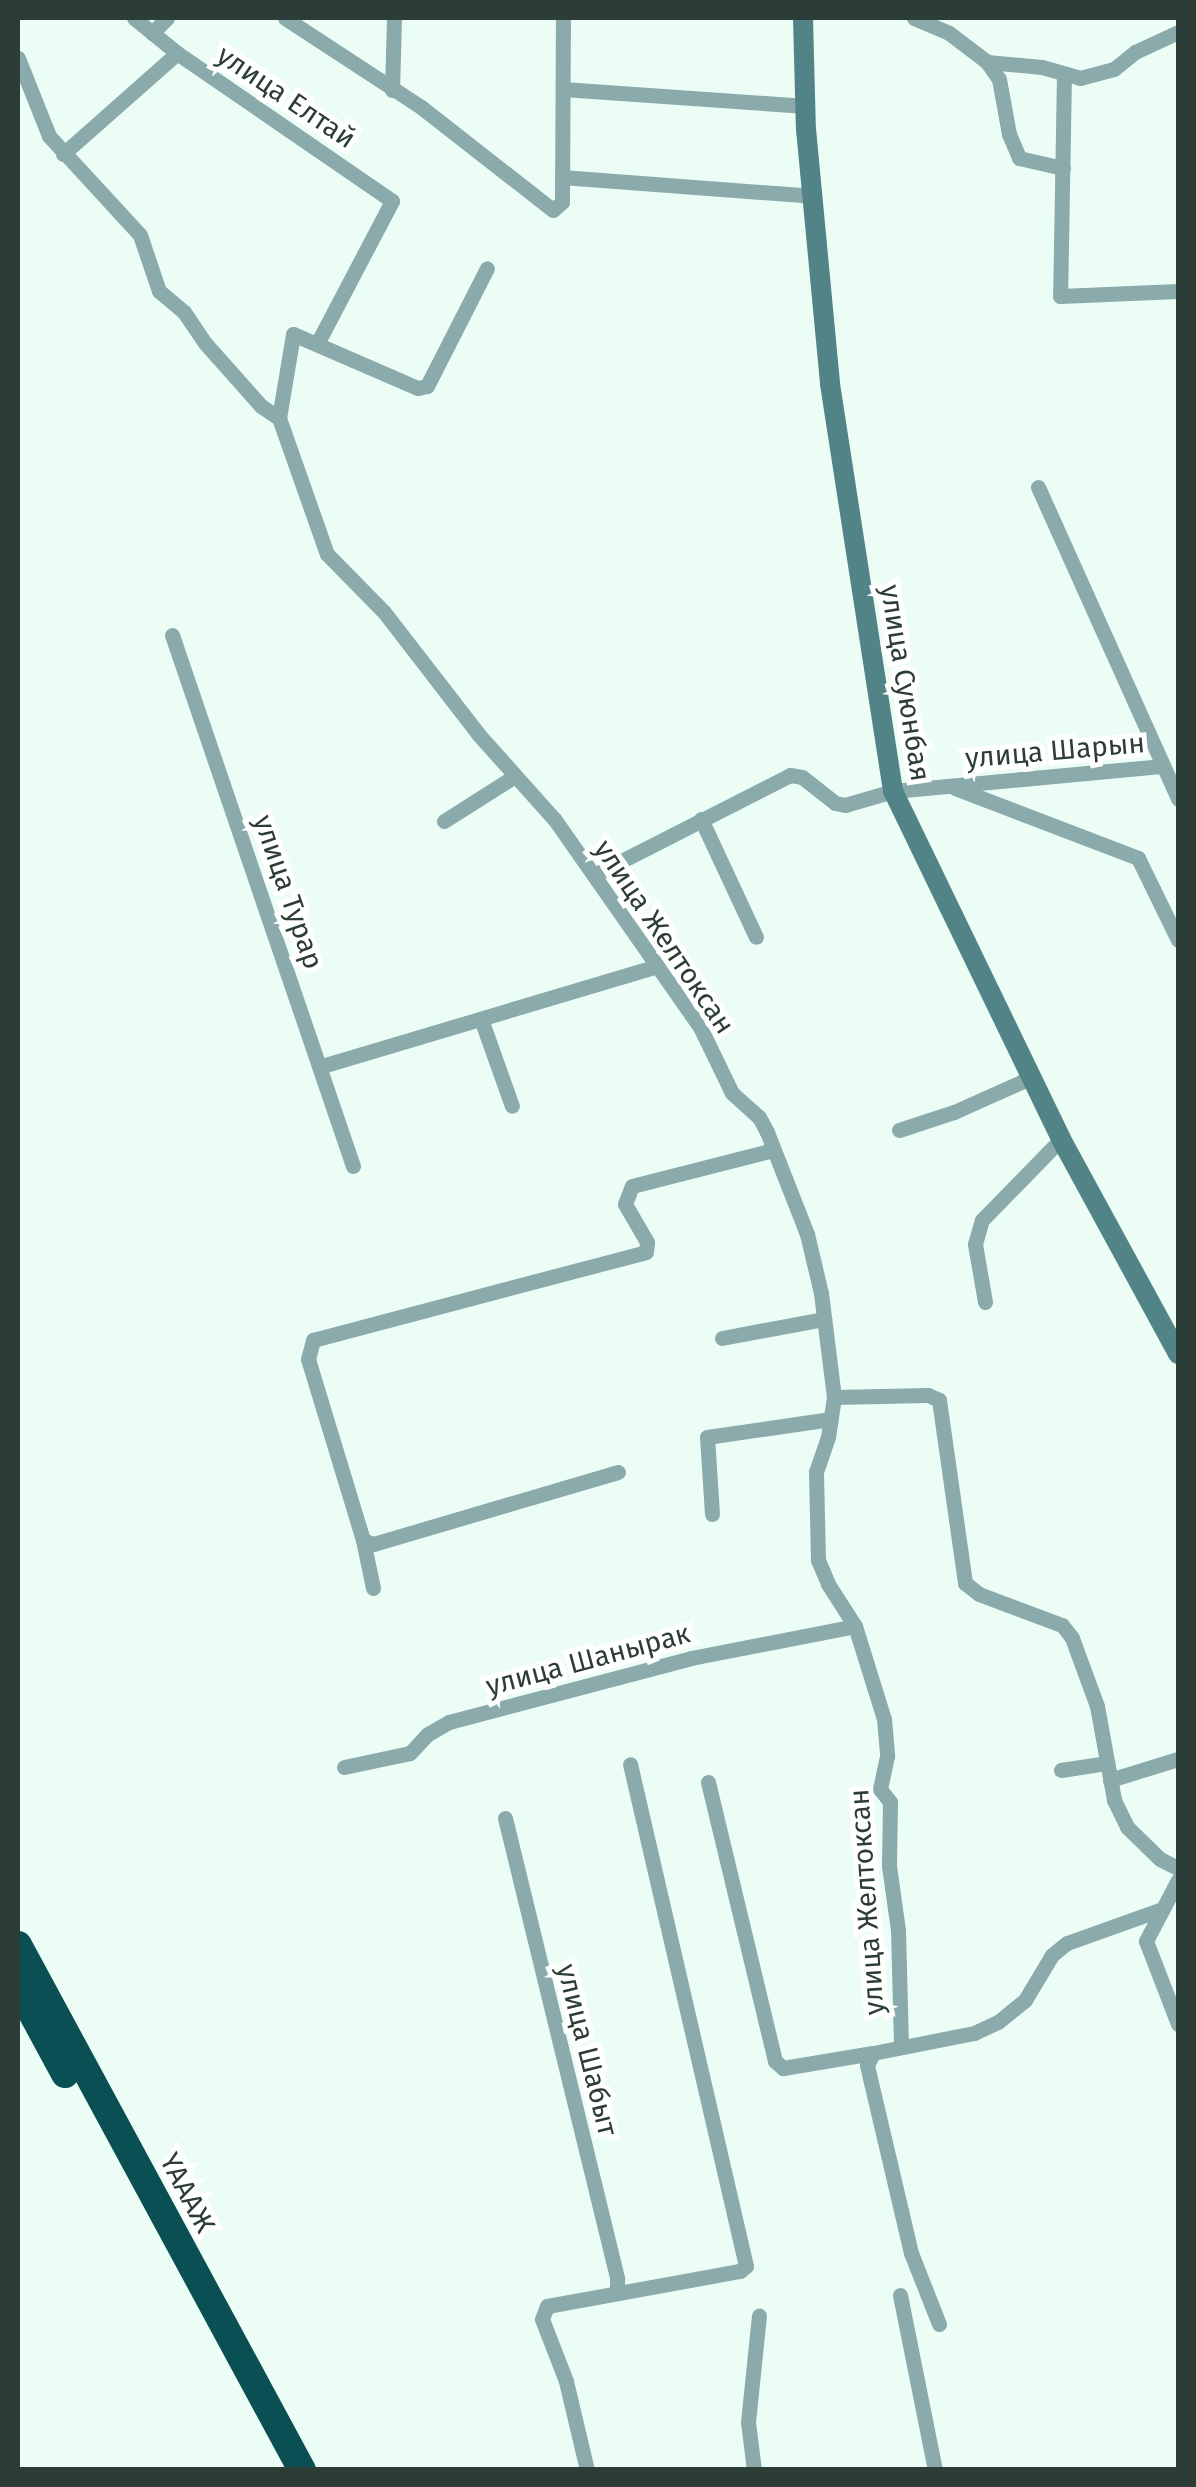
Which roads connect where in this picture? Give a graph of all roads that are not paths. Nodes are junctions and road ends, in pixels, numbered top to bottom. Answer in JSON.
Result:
{"nodes":[{"id":1,"x":134,"y":18,"type":"edge"},
{"id":2,"x":166,"y":18,"type":"edge"},
{"id":3,"x":286,"y":18,"type":"edge"},
{"id":4,"x":394,"y":18,"type":"edge"},
{"id":5,"x":563,"y":18,"type":"edge"},
{"id":6,"x":803,"y":18,"type":"edge"},
{"id":7,"x":812,"y":18,"type":"edge"},
{"id":8,"x":914,"y":18,"type":"edge"},
{"id":9,"x":152,"y":32,"type":"junction"},
{"id":10,"x":1178,"y":32,"type":"edge"},
{"id":11,"x":176,"y":52,"type":"junction"},
{"id":12,"x":18,"y":58,"type":"edge"},
{"id":13,"x":987,"y":62,"type":"junction"},
{"id":14,"x":1064,"y":74,"type":"junction"},
{"id":15,"x":563,"y":89,"type":"junction"},
{"id":16,"x":392,"y":90,"type":"junction"},
{"id":17,"x":805,"y":106,"type":"junction"},
{"id":18,"x":62,"y":154,"type":"junction"},
{"id":19,"x":1063,"y":168,"type":"junction"},
{"id":20,"x":562,"y":178,"type":"junction"},
{"id":21,"x":812,"y":196,"type":"junction"},
{"id":22,"x":487,"y":268,"type":"dead end"},
{"id":23,"x":1178,"y":291,"type":"edge"},
{"id":24,"x":318,"y":342,"type":"junction"},
{"id":25,"x":279,"y":418,"type":"junction"},
{"id":26,"x":1038,"y":488,"type":"dead end"},
{"id":27,"x":172,"y":635,"type":"dead end"},
{"id":28,"x":1161,"y":766,"type":"junction"},
{"id":29,"x":516,"y":776,"type":"junction"},
{"id":30,"x":952,"y":786,"type":"junction"},
{"id":31,"x":893,"y":791,"type":"junction"},
{"id":32,"x":1178,"y":798,"type":"edge"},
{"id":33,"x":701,"y":818,"type":"junction"},
{"id":34,"x":444,"y":820,"type":"dead end"},
{"id":35,"x":594,"y":875,"type":"junction"},
{"id":36,"x":756,"y":937,"type":"dead end"},
{"id":37,"x":1178,"y":940,"type":"edge"},
{"id":38,"x":658,"y":966,"type":"junction"},
{"id":39,"x":481,"y":1018,"type":"junction"},
{"id":40,"x":322,"y":1066,"type":"junction"},
{"id":41,"x":1030,"y":1078,"type":"junction"},
{"id":42,"x":512,"y":1106,"type":"dead end"},
{"id":43,"x":898,"y":1130,"type":"dead end"},
{"id":44,"x":1061,"y":1139,"type":"junction"},
{"id":45,"x":773,"y":1150,"type":"junction"},
{"id":46,"x":353,"y":1166,"type":"dead end"},
{"id":47,"x":985,"y":1302,"type":"dead end"},
{"id":48,"x":824,"y":1319,"type":"junction"},
{"id":49,"x":722,"y":1338,"type":"dead end"},
{"id":50,"x":1178,"y":1354,"type":"edge"},
{"id":51,"x":834,"y":1397,"type":"junction"},
{"id":52,"x":831,"y":1418,"type":"junction"},
{"id":53,"x":618,"y":1472,"type":"dead end"},
{"id":54,"x":712,"y":1514,"type":"dead end"},
{"id":55,"x":362,"y":1540,"type":"junction"},
{"id":56,"x":373,"y":1588,"type":"dead end"},
{"id":57,"x":854,"y":1626,"type":"junction"},
{"id":58,"x":1178,"y":1759,"type":"edge"},
{"id":59,"x":1107,"y":1763,"type":"junction"},
{"id":60,"x":630,"y":1764,"type":"dead end"},
{"id":61,"x":344,"y":1767,"type":"dead end"},
{"id":62,"x":1062,"y":1770,"type":"dead end"},
{"id":63,"x":1110,"y":1780,"type":"junction"},
{"id":64,"x":708,"y":1782,"type":"dead end"},
{"id":65,"x":506,"y":1818,"type":"dead end"},
{"id":66,"x":1178,"y":1852,"type":"edge"},
{"id":67,"x":1160,"y":1859,"type":"junction"},
{"id":68,"x":1178,"y":1868,"type":"edge"},
{"id":69,"x":1178,"y":1880,"type":"edge"},
{"id":70,"x":1162,"y":1909,"type":"junction"},
{"id":71,"x":18,"y":1945,"type":"edge"},
{"id":72,"x":18,"y":1987,"type":"edge"},
{"id":73,"x":1178,"y":2024,"type":"edge"},
{"id":74,"x":901,"y":2046,"type":"junction"},
{"id":75,"x":873,"y":2053,"type":"junction"},
{"id":76,"x":616,"y":2294,"type":"junction"},
{"id":77,"x":900,"y":2295,"type":"dead end"},
{"id":78,"x":759,"y":2316,"type":"dead end"},
{"id":79,"x":939,"y":2324,"type":"dead end"},
{"id":80,"x":282,"y":2470,"type":"edge"},
{"id":81,"x":302,"y":2470,"type":"edge"},
{"id":82,"x":587,"y":2470,"type":"edge"},
{"id":83,"x":754,"y":2470,"type":"edge"},
{"id":84,"x":934,"y":2470,"type":"edge"}],
"edges":[{"from":1,"to":9,"type":"street","name":"улица Елтай"},
{"from":2,"to":9,"type":"street"},
{"from":3,"to":16,"type":"street"},
{"from":4,"to":16,"type":"street"},
{"from":5,"to":15,"type":"street"},
{"from":6,"to":7,"type":"street"},
{"from":6,"to":17,"type":"main road","name":"улица Суюнбая"},
{"from":8,"to":13,"type":"street"},
{"from":9,"to":11,"type":"street","name":"улица Елтай"},
{"from":10,"to":14,"type":"street"},
{"from":11,"to":18,"type":"street"},
{"from":11,"to":24,"type":"street","name":"улица Елтай"},
{"from":12,"to":18,"type":"street","name":"улица Желтоксан"},
{"from":13,"to":14,"type":"street"},
{"from":13,"to":19,"type":"street"},
{"from":14,"to":19,"type":"street"},
{"from":15,"to":17,"type":"street"},
{"from":15,"to":20,"type":"street"},
{"from":16,"to":20,"type":"street"},
{"from":17,"to":21,"type":"main road","name":"улица Суюнбая"},
{"from":18,"to":25,"type":"street","name":"улица Желтоксан"},
{"from":19,"to":23,"type":"street"},
{"from":20,"to":21,"type":"street"},
{"from":21,"to":31,"type":"main road","name":"улица Суюнбая"},
{"from":22,"to":24,"type":"street"},
{"from":24,"to":25,"type":"street"},
{"from":25,"to":29,"type":"street","name":"улица Желтоксан"},
{"from":26,"to":28,"type":"street"},
{"from":27,"to":40,"type":"street","name":"улица Турар"},
{"from":28,"to":30,"type":"street","name":"улица Шарын"},
{"from":28,"to":32,"type":"street"},
{"from":29,"to":34,"type":"street"},
{"from":29,"to":35,"type":"street","name":"улица Желтоксан"},
{"from":30,"to":31,"type":"street","name":"улица Шарын"},
{"from":30,"to":37,"type":"street"},
{"from":31,"to":33,"type":"street","name":"улица Шарын"},
{"from":31,"to":41,"type":"main road","name":"улица Суюнбая"},
{"from":33,"to":35,"type":"street"},
{"from":33,"to":36,"type":"street"},
{"from":35,"to":38,"type":"street","name":"улица Желтоксан"},
{"from":38,"to":39,"type":"street"},
{"from":38,"to":45,"type":"street","name":"улица Желтоксан"},
{"from":39,"to":40,"type":"street"},
{"from":39,"to":42,"type":"street"},
{"from":40,"to":46,"type":"street","name":"улица Турар"},
{"from":41,"to":43,"type":"street"},
{"from":41,"to":44,"type":"main road","name":"улица Суюнбая"},
{"from":44,"to":47,"type":"street"},
{"from":44,"to":50,"type":"main road","name":"улица Суюнбая"},
{"from":45,"to":48,"type":"street","name":"улица Желтоксан"},
{"from":45,"to":55,"type":"street"},
{"from":48,"to":49,"type":"street"},
{"from":48,"to":51,"type":"street","name":"улица Желтоксан"},
{"from":51,"to":52,"type":"street","name":"улица Желтоксан"},
{"from":51,"to":59,"type":"street"},
{"from":52,"to":54,"type":"street"},
{"from":52,"to":57,"type":"street","name":"улица Желтоксан"},
{"from":53,"to":55,"type":"street"},
{"from":55,"to":56,"type":"street"},
{"from":57,"to":61,"type":"street","name":"улица Шанырак"},
{"from":57,"to":74,"type":"street","name":"улица Желтоксан"},
{"from":58,"to":63,"type":"street"},
{"from":59,"to":62,"type":"street"},
{"from":59,"to":63,"type":"street"},
{"from":60,"to":76,"type":"street"},
{"from":63,"to":67,"type":"street"},
{"from":64,"to":75,"type":"street"},
{"from":65,"to":76,"type":"street","name":"улица Шабыт"},
{"from":66,"to":67,"type":"street"},
{"from":67,"to":68,"type":"street"},
{"from":69,"to":70,"type":"street"},
{"from":70,"to":73,"type":"street"},
{"from":70,"to":74,"type":"street"},
{"from":71,"to":81,"type":"highway","name":"ҮАААЖ"},
{"from":72,"to":80,"type":"highway","name":"ҮАААЖ"},
{"from":74,"to":75,"type":"street"},
{"from":75,"to":79,"type":"street"},
{"from":76,"to":82,"type":"street"},
{"from":77,"to":84,"type":"street"},
{"from":78,"to":83,"type":"street"}]}
